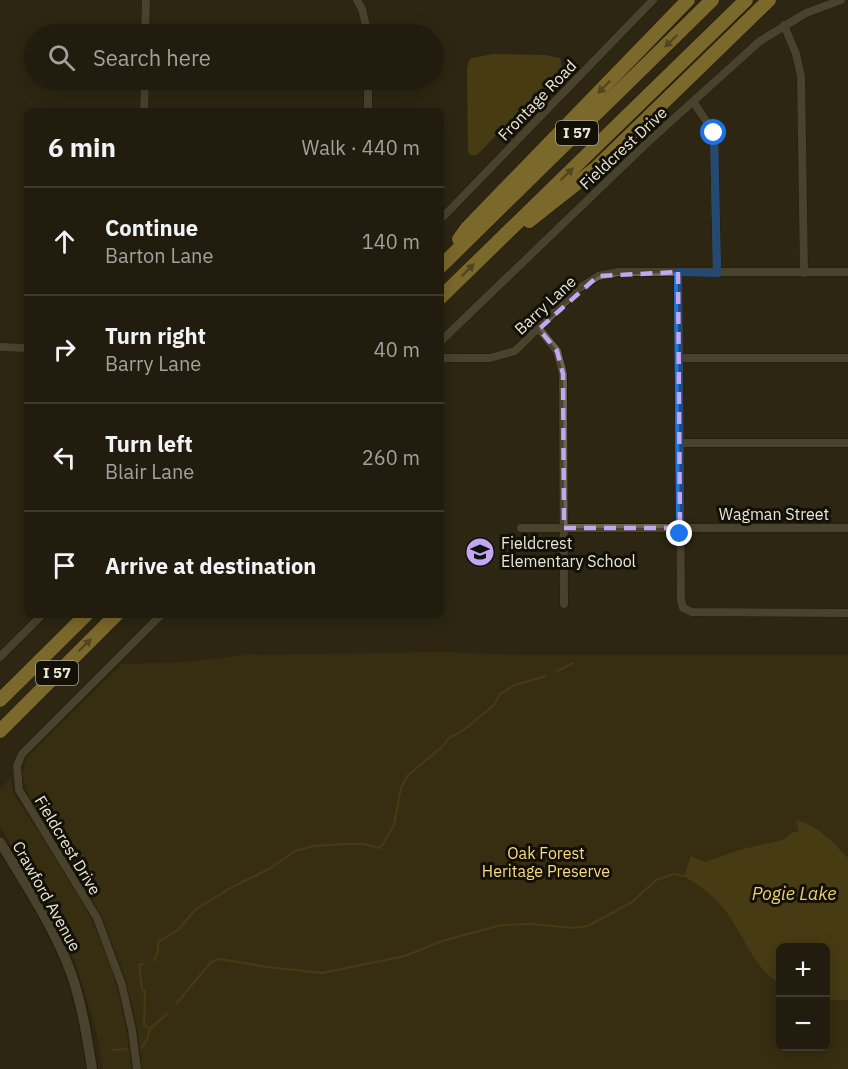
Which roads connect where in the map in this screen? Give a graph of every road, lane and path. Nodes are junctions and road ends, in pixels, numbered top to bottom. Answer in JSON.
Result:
{"nodes":[{"id":1,"x":146,"y":0,"type":"edge"},
{"id":2,"x":357,"y":0,"type":"edge"},
{"id":3,"x":653,"y":0,"type":"edge"},
{"id":4,"x":712,"y":0,"type":"edge"},
{"id":5,"x":746,"y":0,"type":"edge"},
{"id":6,"x":771,"y":0,"type":"edge"},
{"id":7,"x":841,"y":0,"type":"edge"},
{"id":8,"x":686,"y":2,"type":"edge"},
{"id":9,"x":145,"y":24,"type":"edge"},
{"id":10,"x":366,"y":24,"type":"edge"},
{"id":11,"x":784,"y":25,"type":"junction"},
{"id":12,"x":145,"y":90,"type":"edge"},
{"id":13,"x":368,"y":90,"type":"edge"},
{"id":14,"x":693,"y":101,"type":"junction"},
{"id":15,"x":144,"y":108,"type":"edge"},
{"id":16,"x":368,"y":108,"type":"edge"},
{"id":17,"x":444,"y":216,"type":"edge"},
{"id":18,"x":495,"y":243,"type":"junction"},
{"id":19,"x":444,"y":261,"type":"edge"},
{"id":20,"x":444,"y":262,"type":"edge"},
{"id":21,"x":678,"y":272,"type":"junction"},
{"id":22,"x":848,"y":272,"type":"edge"},
{"id":23,"x":717,"y":273,"type":"junction"},
{"id":24,"x":804,"y":273,"type":"junction"},
{"id":25,"x":444,"y":294,"type":"edge"},
{"id":26,"x":539,"y":329,"type":"junction"},
{"id":27,"x":444,"y":338,"type":"edge"},
{"id":28,"x":0,"y":348,"type":"edge"},
{"id":29,"x":24,"y":348,"type":"edge"},
{"id":30,"x":444,"y":358,"type":"edge"},
{"id":31,"x":679,"y":358,"type":"junction"},
{"id":32,"x":848,"y":358,"type":"edge"},
{"id":33,"x":680,"y":443,"type":"junction"},
{"id":34,"x":848,"y":443,"type":"edge"},
{"id":35,"x":521,"y":528,"type":"dead end"},
{"id":36,"x":564,"y":528,"type":"junction"},
{"id":37,"x":680,"y":528,"type":"junction"},
{"id":38,"x":848,"y":528,"type":"edge"},
{"id":39,"x":564,"y":604,"type":"dead end"},
{"id":40,"x":848,"y":613,"type":"edge"},
{"id":41,"x":39,"y":618,"type":"edge"},
{"id":42,"x":83,"y":618,"type":"edge"},
{"id":43,"x":113,"y":618,"type":"edge"},
{"id":44,"x":158,"y":618,"type":"edge"},
{"id":45,"x":0,"y":657,"type":"edge"},
{"id":46,"x":0,"y":700,"type":"edge"},
{"id":47,"x":0,"y":731,"type":"edge"},
{"id":48,"x":0,"y":842,"type":"edge"},
{"id":49,"x":92,"y":1069,"type":"edge"},
{"id":50,"x":137,"y":1069,"type":"edge"}],
"edges":[{"from":1,"to":9,"type":"street"},
{"from":2,"to":10,"type":"street"},
{"from":3,"to":17,"type":"street","name":"Frontage Road"},
{"from":4,"to":20,"type":"highway","number":"I 57","one_way":true},
{"from":18,"to":5,"type":"highway","number":"I 57","one_way":true},
{"from":6,"to":18,"type":"highway"},
{"from":7,"to":11,"type":"street","name":"Fieldcrest Drive"},
{"from":8,"to":19,"type":"highway","one_way":true},
{"from":11,"to":14,"type":"street","name":"Fieldcrest Drive"},
{"from":11,"to":24,"type":"street"},
{"from":12,"to":15,"type":"street"},
{"from":13,"to":16,"type":"street"},
{"from":14,"to":23,"type":"street"},
{"from":14,"to":27,"type":"street","name":"Fieldcrest Drive"},
{"from":25,"to":18,"type":"highway","number":"I 57","one_way":true},
{"from":21,"to":23,"type":"street","name":"Barry Lane"},
{"from":21,"to":26,"type":"street","name":"Barry Lane"},
{"from":21,"to":31,"type":"street"},
{"from":22,"to":24,"type":"street","name":"Barry Lane"},
{"from":23,"to":24,"type":"street","name":"Barry Lane"},
{"from":26,"to":30,"type":"street","name":"Barry Lane"},
{"from":26,"to":36,"type":"street"},
{"from":28,"to":29,"type":"street"},
{"from":31,"to":32,"type":"street"},
{"from":31,"to":33,"type":"street"},
{"from":33,"to":34,"type":"street"},
{"from":33,"to":37,"type":"street"},
{"from":35,"to":36,"type":"street","name":"Wagman Street"},
{"from":36,"to":37,"type":"street","name":"Wagman Street"},
{"from":36,"to":39,"type":"street"},
{"from":37,"to":38,"type":"street","name":"Wagman Street"},
{"from":37,"to":40,"type":"street"},
{"from":41,"to":45,"type":"street"},
{"from":42,"to":46,"type":"highway","number":"I 57"},
{"from":47,"to":43,"type":"highway","number":"I 57","one_way":true},
{"from":44,"to":50,"type":"street","name":"Fieldcrest Drive"},
{"from":48,"to":49,"type":"main road","name":"Crawford Avenue"}]}
